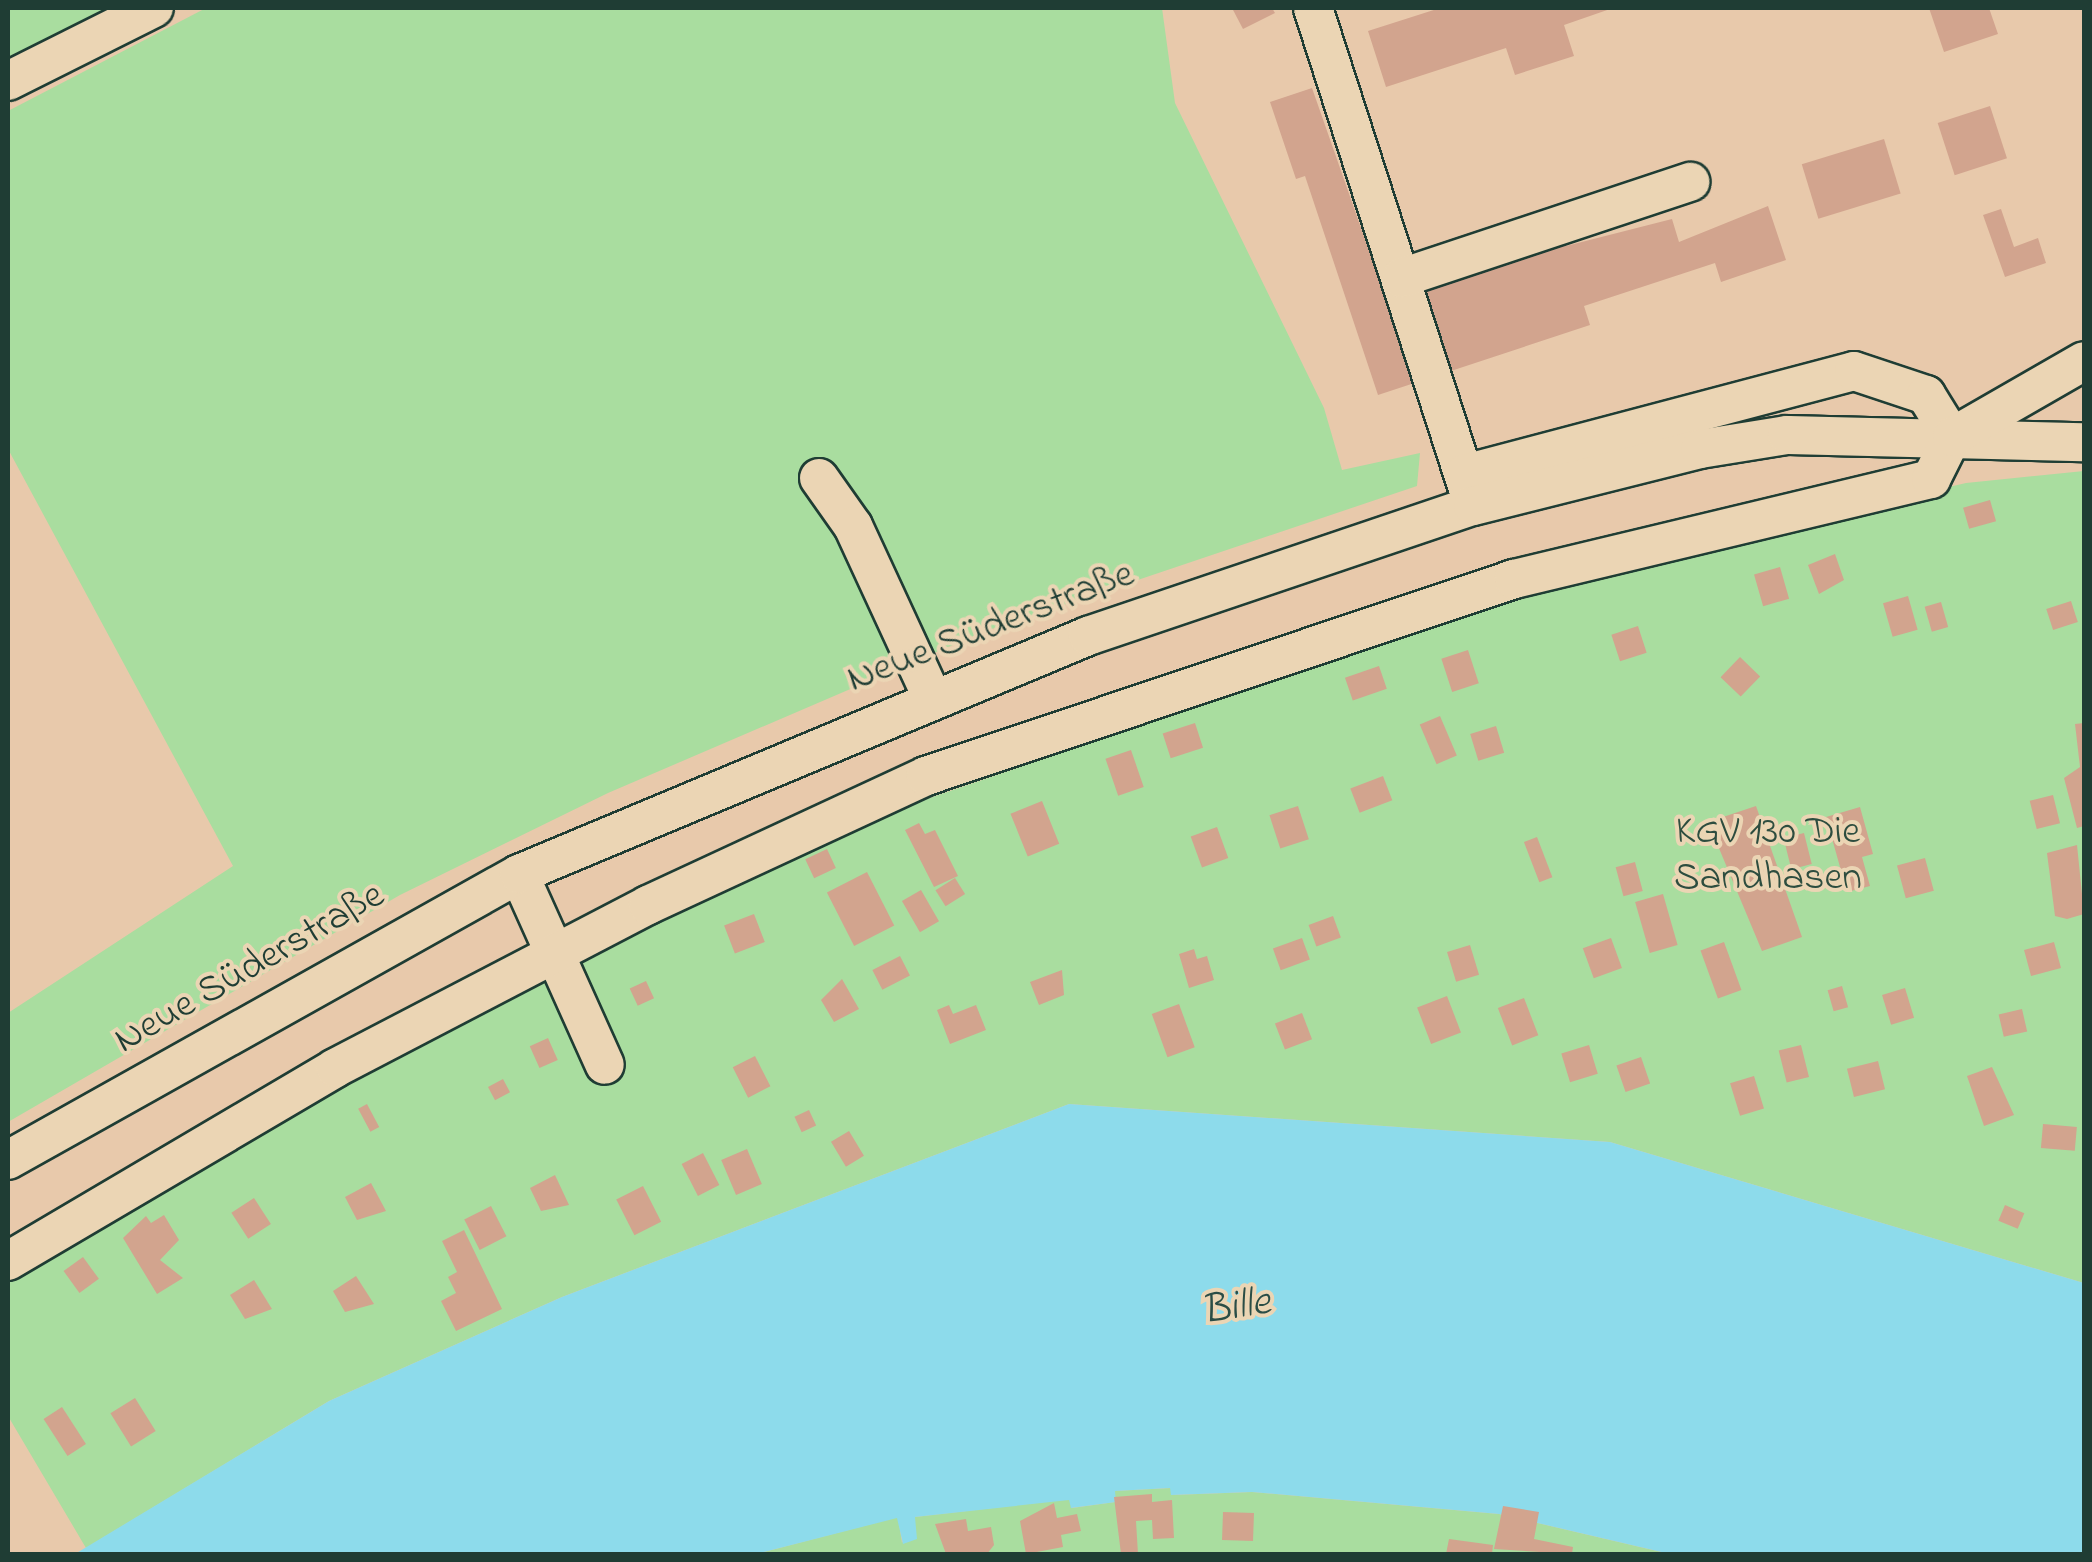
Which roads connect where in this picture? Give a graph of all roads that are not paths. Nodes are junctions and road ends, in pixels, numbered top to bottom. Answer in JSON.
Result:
{"nodes":[{"id":1,"x":154,"y":8,"type":"edge"},
{"id":2,"x":1313,"y":8,"type":"edge"},
{"id":3,"x":8,"y":80,"type":"edge"},
{"id":4,"x":1690,"y":182,"type":"dead end"},
{"id":5,"x":1401,"y":278,"type":"junction"},
{"id":6,"x":2084,"y":361,"type":"edge"},
{"id":7,"x":1952,"y":437,"type":"junction"},
{"id":8,"x":2084,"y":442,"type":"edge"},
{"id":9,"x":819,"y":478,"type":"dead end"},
{"id":10,"x":1468,"y":490,"type":"junction"},
{"id":11,"x":932,"y":697,"type":"junction"},
{"id":12,"x":519,"y":874,"type":"junction"},
{"id":13,"x":554,"y":953,"type":"junction"},
{"id":14,"x":604,"y":1065,"type":"dead end"},
{"id":15,"x":8,"y":1160,"type":"edge"},
{"id":16,"x":8,"y":1261,"type":"edge"}],
"edges":[{"from":1,"to":3,"type":"street"},
{"from":2,"to":5,"type":"street"},
{"from":4,"to":5,"type":"street"},
{"from":5,"to":10,"type":"street"},
{"from":6,"to":7,"type":"street"},
{"from":7,"to":8,"type":"street","name":"Neue Süderstraße"},
{"from":7,"to":10,"type":"street","name":"Neue Süderstraße"},
{"from":7,"to":10,"type":"street"},
{"from":7,"to":13,"type":"street"},
{"from":9,"to":11,"type":"street"},
{"from":10,"to":11,"type":"street","name":"Neue Süderstraße"},
{"from":11,"to":12,"type":"street","name":"Neue Süderstraße"},
{"from":12,"to":13,"type":"street"},
{"from":12,"to":15,"type":"street","name":"Neue Süderstraße"},
{"from":13,"to":14,"type":"street"},
{"from":13,"to":16,"type":"street"}]}
